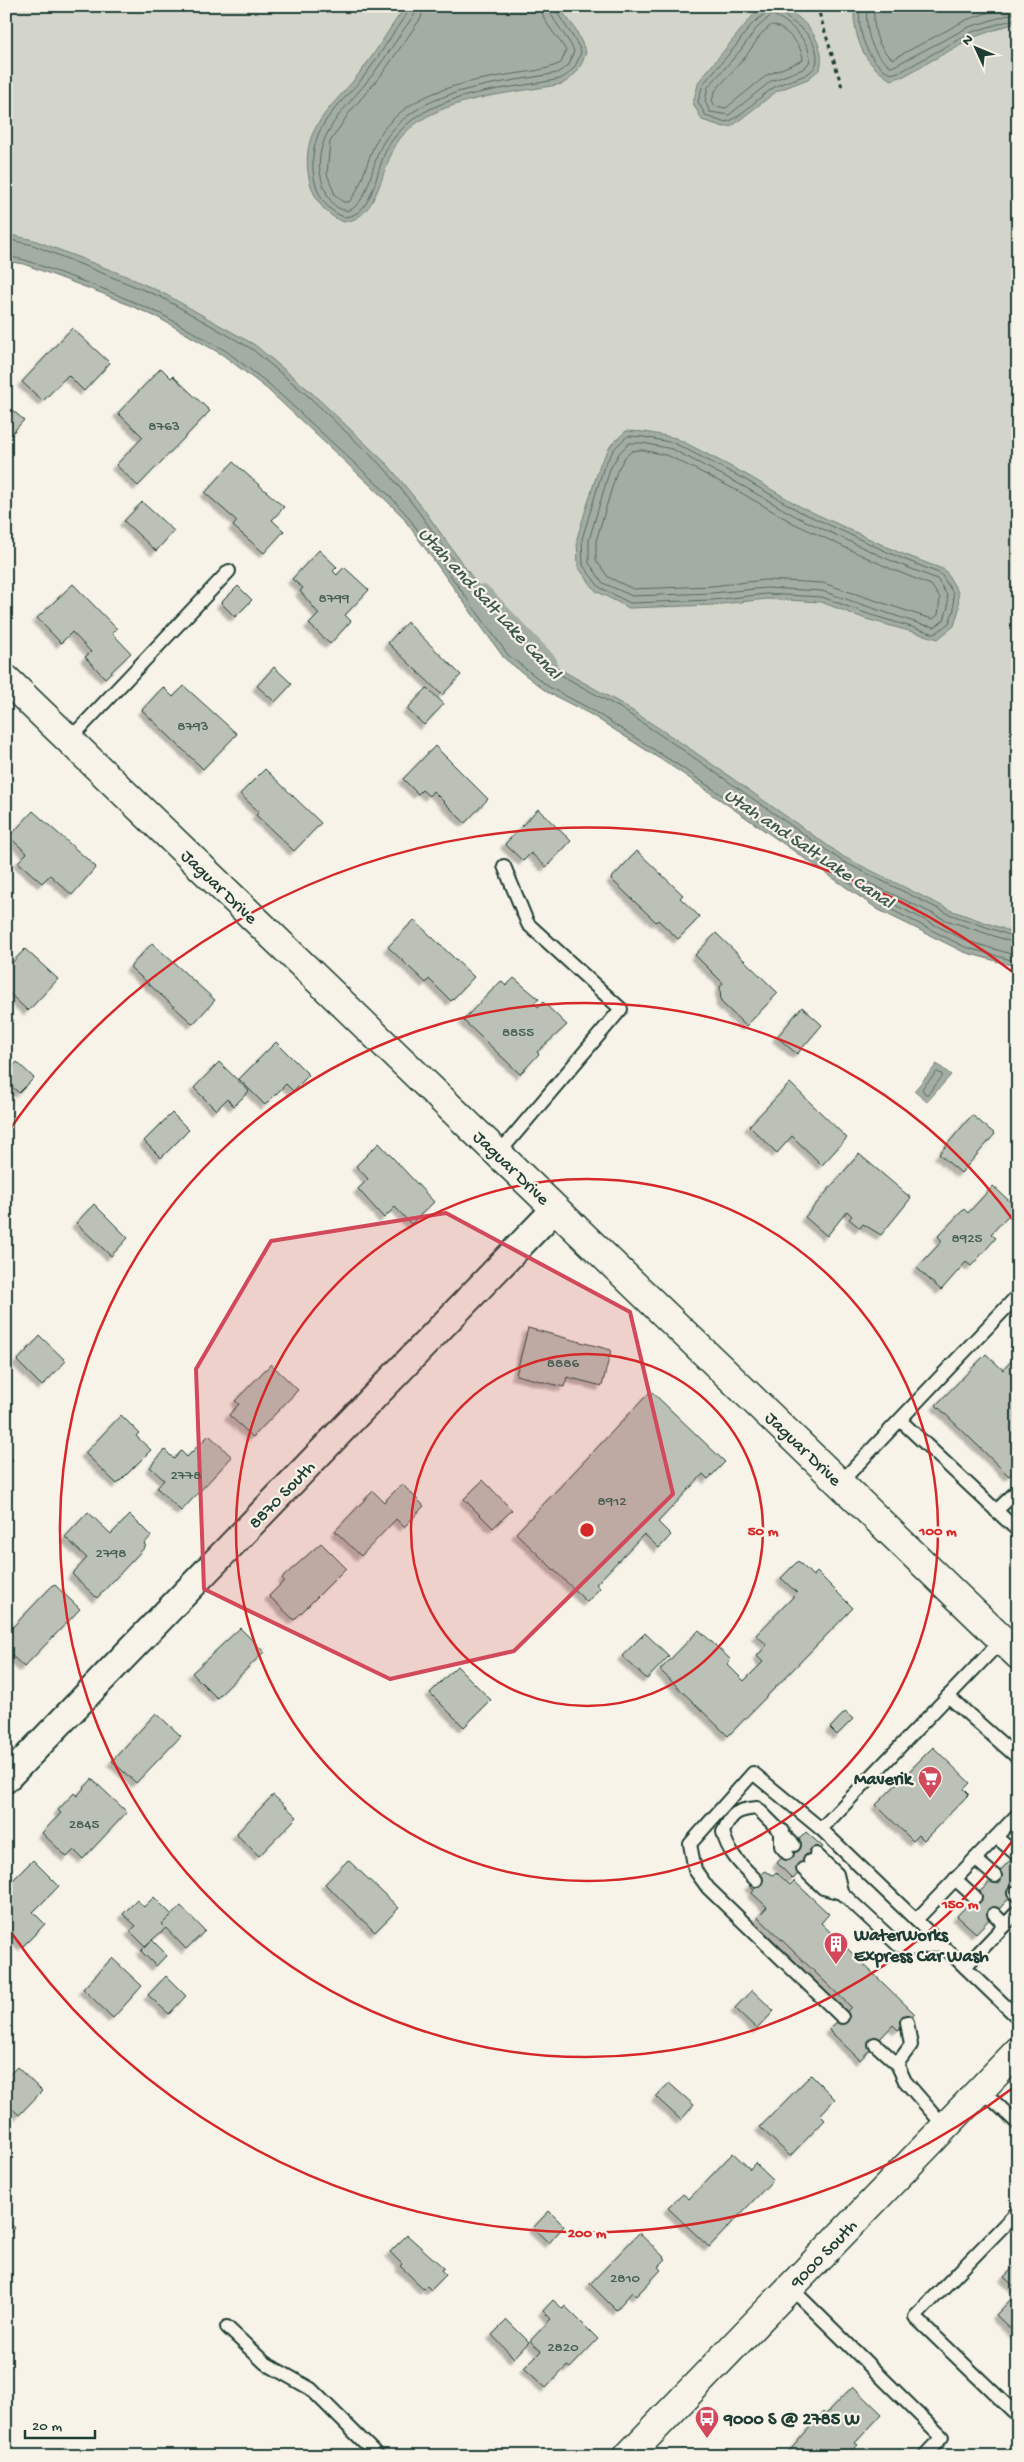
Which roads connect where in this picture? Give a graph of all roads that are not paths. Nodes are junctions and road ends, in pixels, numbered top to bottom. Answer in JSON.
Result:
{"nodes":[{"id":1,"x":229,"y":572,"type":"dead end"},
{"id":2,"x":6,"y":679,"type":"edge"},
{"id":3,"x":69,"y":740,"type":"junction"},
{"id":4,"x":504,"y":866,"type":"dead end"},
{"id":5,"x":498,"y":1154,"type":"junction"},
{"id":6,"x":555,"y":1208,"type":"junction"},
{"id":7,"x":1018,"y":1295,"type":"edge"},
{"id":8,"x":900,"y":1420,"type":"junction"},
{"id":9,"x":840,"y":1483,"type":"junction"},
{"id":10,"x":1018,"y":1490,"type":"edge"},
{"id":11,"x":996,"y":1511,"type":"junction"},
{"id":12,"x":1018,"y":1531,"type":"edge"},
{"id":13,"x":1014,"y":1651,"type":"edge"},
{"id":14,"x":948,"y":1696,"type":"junction"},
{"id":15,"x":1018,"y":1758,"type":"edge"},
{"id":16,"x":6,"y":1779,"type":"edge"},
{"id":17,"x":1018,"y":1814,"type":"edge"},
{"id":18,"x":821,"y":1829,"type":"junction"},
{"id":19,"x":781,"y":1830,"type":"junction"},
{"id":20,"x":996,"y":1837,"type":"junction"},
{"id":21,"x":1016,"y":1854,"type":"dead end"},
{"id":22,"x":975,"y":1859,"type":"junction"},
{"id":23,"x":810,"y":1861,"type":"dead end"},
{"id":24,"x":995,"y":1876,"type":"dead end"},
{"id":25,"x":955,"y":1879,"type":"junction"},
{"id":26,"x":756,"y":1880,"type":"dead end"},
{"id":27,"x":975,"y":1897,"type":"dead end"},
{"id":28,"x":1018,"y":1911,"type":"edge"},
{"id":29,"x":994,"y":1914,"type":"dead end"},
{"id":30,"x":916,"y":1920,"type":"junction"},
{"id":31,"x":1005,"y":1925,"type":"junction"},
{"id":32,"x":941,"y":1944,"type":"junction"},
{"id":33,"x":965,"y":1967,"type":"junction"},
{"id":34,"x":842,"y":2017,"type":"dead end"},
{"id":35,"x":1018,"y":2018,"type":"edge"},
{"id":36,"x":907,"y":2022,"type":"dead end"},
{"id":37,"x":875,"y":2044,"type":"dead end"},
{"id":38,"x":1018,"y":2051,"type":"edge"},
{"id":39,"x":897,"y":2064,"type":"junction"},
{"id":40,"x":981,"y":2089,"type":"junction"},
{"id":41,"x":1018,"y":2124,"type":"edge"},
{"id":42,"x":945,"y":2127,"type":"junction"},
{"id":43,"x":1018,"y":2211,"type":"edge"},
{"id":44,"x":790,"y":2288,"type":"junction"},
{"id":45,"x":227,"y":2327,"type":"dead end"},
{"id":46,"x":1018,"y":2416,"type":"edge"},
{"id":47,"x":378,"y":2456,"type":"edge"},
{"id":48,"x":628,"y":2456,"type":"edge"},
{"id":49,"x":924,"y":2456,"type":"edge"}],
"edges":[{"from":1,"to":3,"type":"lane"},
{"from":2,"to":3,"type":"main road","name":"Jaguar Drive"},
{"from":3,"to":5,"type":"main road","name":"Jaguar Drive"},
{"from":4,"to":5,"type":"lane"},
{"from":5,"to":6,"type":"main road","name":"Jaguar Drive"},
{"from":6,"to":9,"type":"main road","name":"Jaguar Drive"},
{"from":6,"to":16,"type":"street","name":"8870 South"},
{"from":7,"to":8,"type":"lane"},
{"from":8,"to":9,"type":"lane"},
{"from":8,"to":11,"type":"lane"},
{"from":9,"to":13,"type":"main road","name":"Jaguar Drive"},
{"from":10,"to":11,"type":"lane"},
{"from":11,"to":12,"type":"lane"},
{"from":13,"to":14,"type":"lane"},
{"from":14,"to":15,"type":"lane"},
{"from":14,"to":18,"type":"lane"},
{"from":17,"to":20,"type":"lane"},
{"from":18,"to":30,"type":"lane"},
{"from":18,"to":34,"type":"lane"},
{"from":19,"to":19,"type":"lane"},
{"from":19,"to":26,"type":"lane"},
{"from":20,"to":21,"type":"lane"},
{"from":20,"to":22,"type":"lane"},
{"from":22,"to":24,"type":"lane"},
{"from":22,"to":25,"type":"lane"},
{"from":23,"to":32,"type":"lane"},
{"from":25,"to":27,"type":"lane"},
{"from":25,"to":30,"type":"lane"},
{"from":28,"to":31,"type":"lane"},
{"from":29,"to":31,"type":"lane"},
{"from":30,"to":32,"type":"lane"},
{"from":31,"to":33,"type":"lane"},
{"from":32,"to":33,"type":"lane"},
{"from":33,"to":35,"type":"lane"},
{"from":36,"to":39,"type":"lane"},
{"from":37,"to":39,"type":"lane"},
{"from":38,"to":40,"type":"main road","name":"9000 South"},
{"from":39,"to":42,"type":"lane"},
{"from":40,"to":41,"type":"lane"},
{"from":40,"to":42,"type":"main road","name":"9000 South"},
{"from":42,"to":44,"type":"main road","name":"9000 South"},
{"from":43,"to":46,"type":"lane"},
{"from":44,"to":48,"type":"main road","name":"9000 South"},
{"from":44,"to":49,"type":"lane"},
{"from":45,"to":47,"type":"lane"}]}
